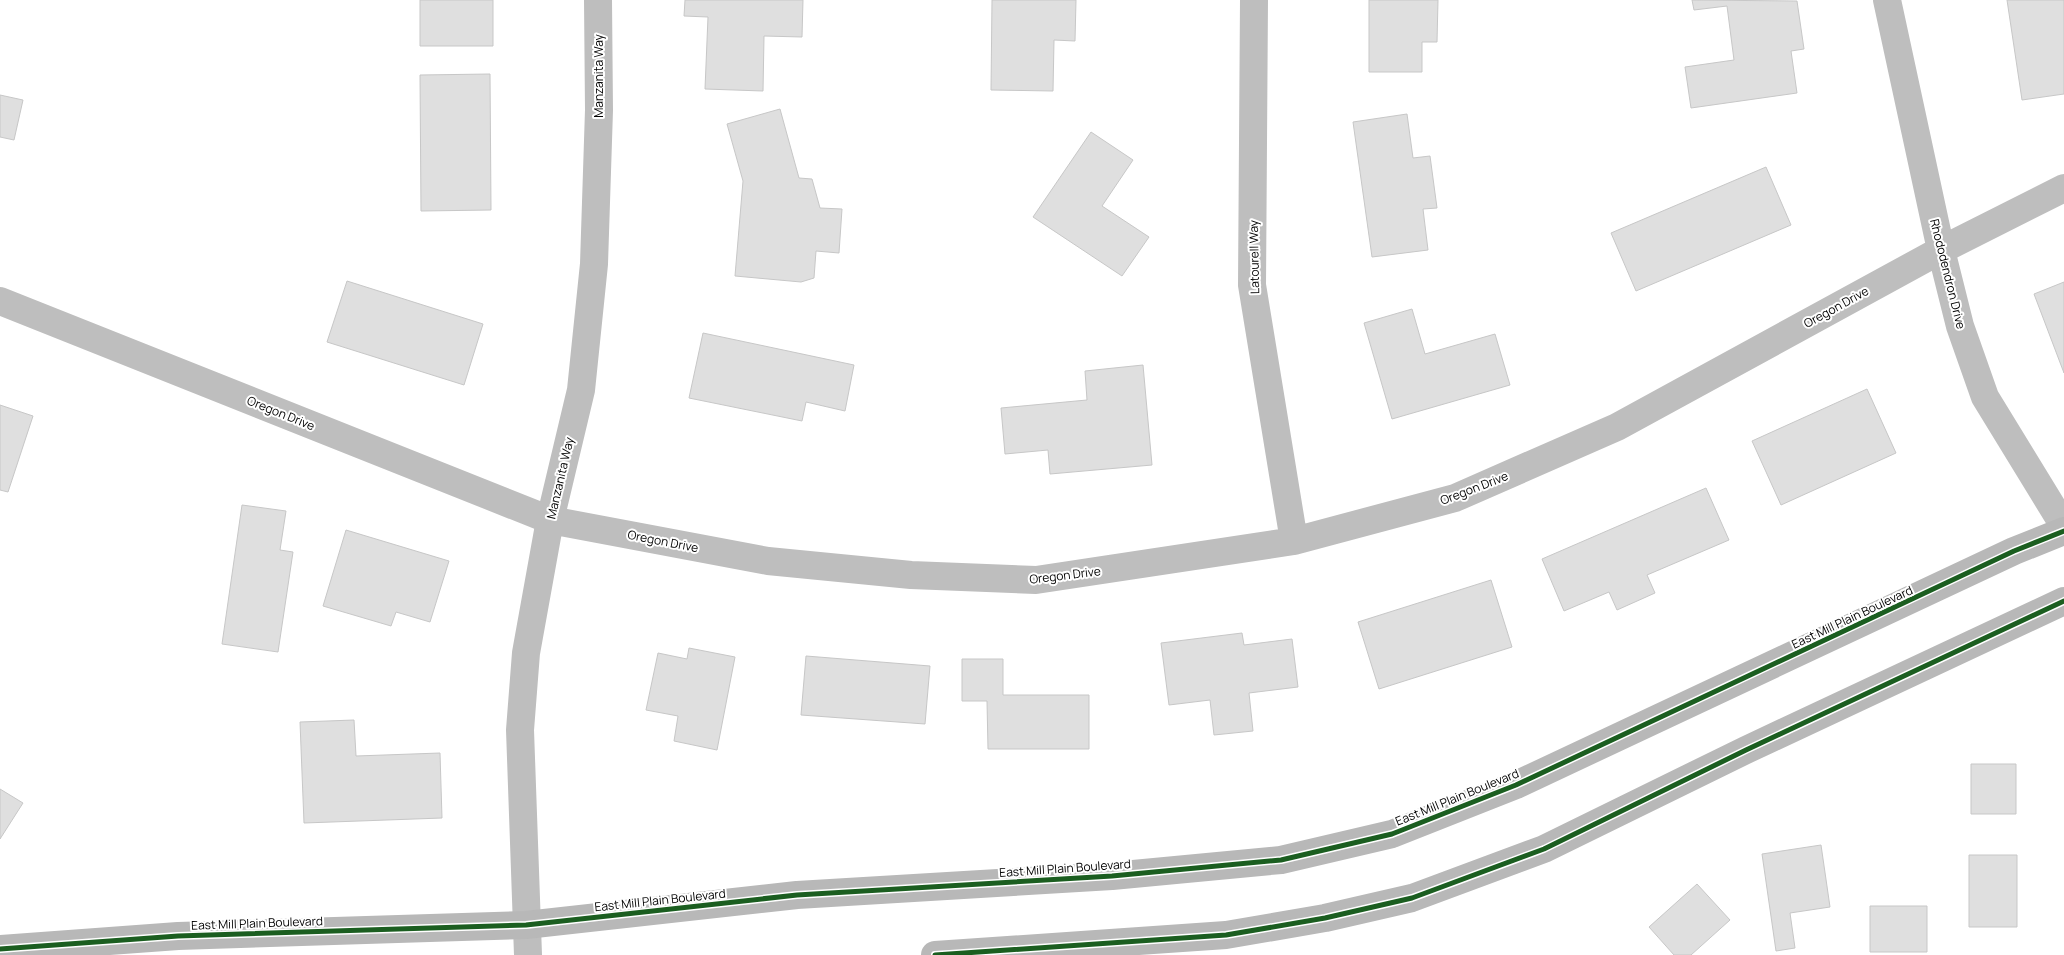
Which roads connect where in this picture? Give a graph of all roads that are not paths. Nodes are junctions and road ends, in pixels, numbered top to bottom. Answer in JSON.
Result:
{"nodes":[{"id":1,"x":598,"y":0,"type":"edge"},
{"id":2,"x":1254,"y":0,"type":"edge"},
{"id":3,"x":1887,"y":0,"type":"edge"},
{"id":4,"x":2064,"y":188,"type":"edge"},
{"id":5,"x":1941,"y":250,"type":"junction"},
{"id":6,"x":0,"y":302,"type":"edge"},
{"id":7,"x":550,"y":520,"type":"junction"},
{"id":8,"x":2064,"y":526,"type":"edge"},
{"id":9,"x":2064,"y":531,"type":"edge"},
{"id":10,"x":1294,"y":541,"type":"junction"},
{"id":11,"x":2064,"y":601,"type":"edge"},
{"id":12,"x":526,"y":925,"type":"junction"},
{"id":13,"x":0,"y":949,"type":"edge"},
{"id":14,"x":528,"y":955,"type":"edge"},
{"id":15,"x":934,"y":955,"type":"edge"}],
"edges":[{"from":1,"to":7,"type":"street","name":"Manzanita Way"},
{"from":2,"to":10,"type":"street","name":"Latourell Way"},
{"from":3,"to":5,"type":"street","name":"Rhododendron Drive"},
{"from":4,"to":5,"type":"street","name":"Oregon Drive"},
{"from":5,"to":8,"type":"street","name":"Rhododendron Drive"},
{"from":5,"to":10,"type":"street","name":"Oregon Drive"},
{"from":6,"to":7,"type":"street","name":"Oregon Drive"},
{"from":7,"to":10,"type":"street","name":"Oregon Drive"},
{"from":7,"to":12,"type":"street","name":"Manzanita Way"},
{"from":9,"to":12,"type":"main road","name":"East Mill Plain Boulevard"},
{"from":11,"to":15,"type":"main road"},
{"from":12,"to":13,"type":"main road","name":"East Mill Plain Boulevard"},
{"from":12,"to":14,"type":"street","name":"Manzanita Way"}]}
